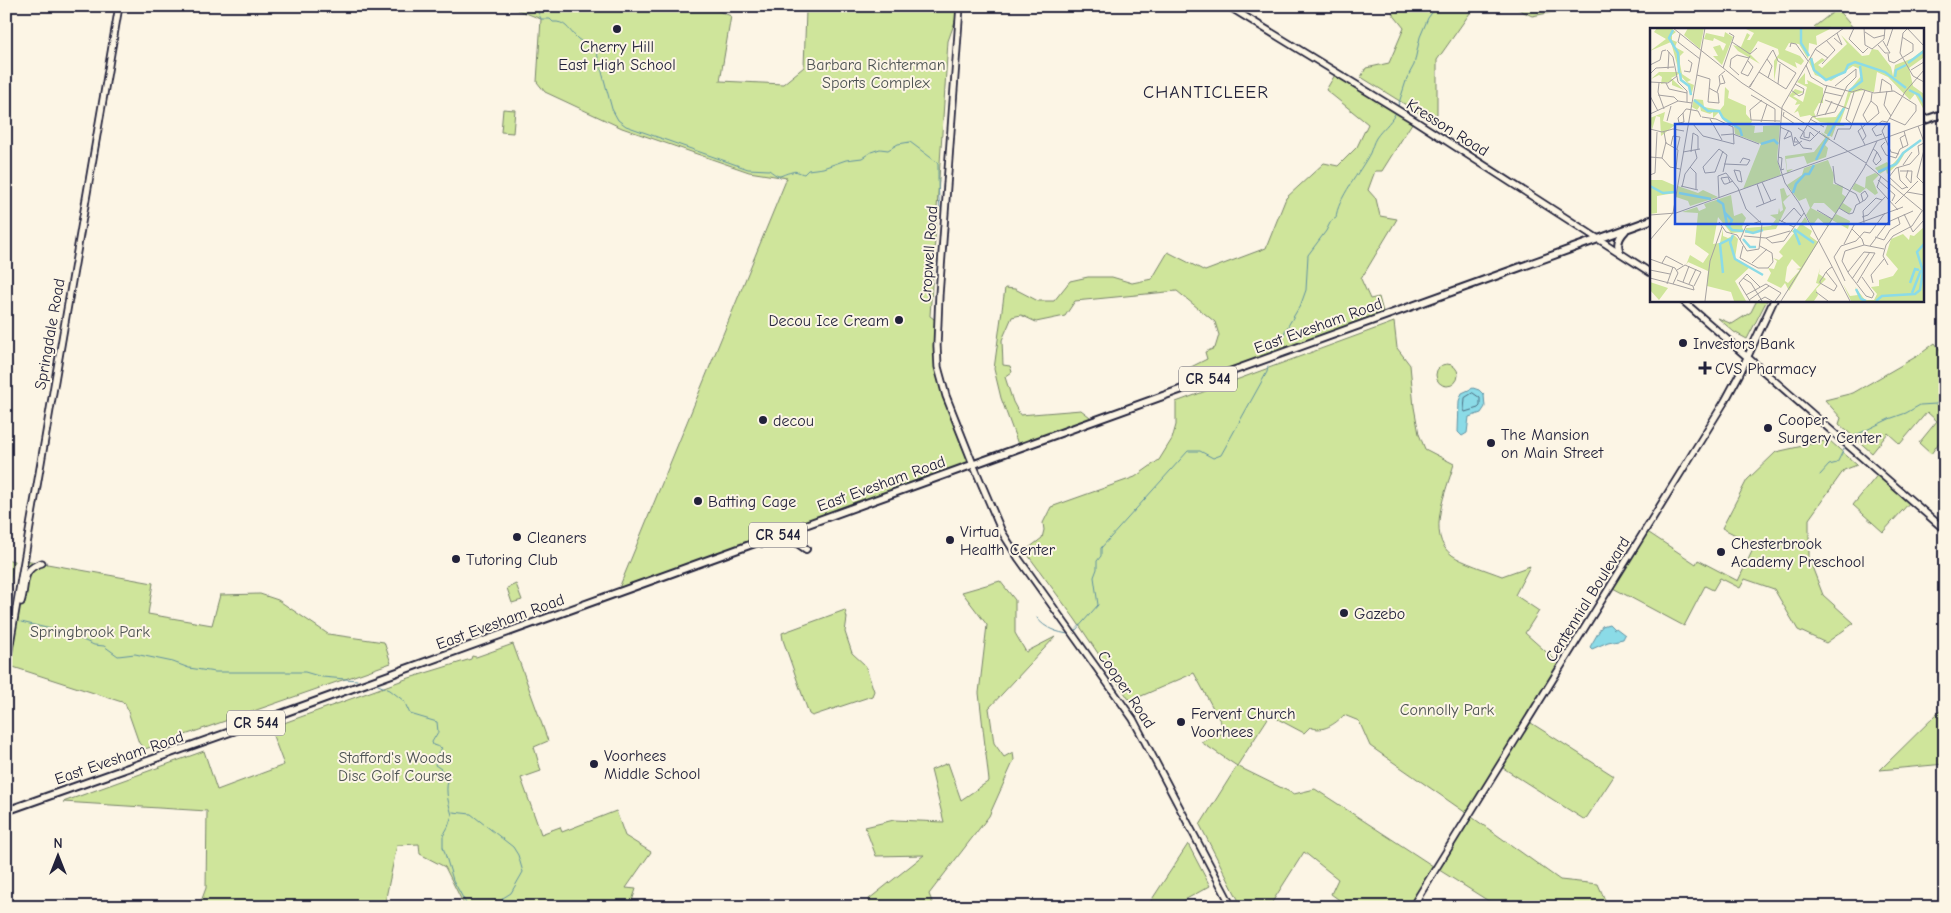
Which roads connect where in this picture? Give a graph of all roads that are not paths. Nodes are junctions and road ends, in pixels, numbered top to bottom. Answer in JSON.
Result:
{"nodes":[{"id":1,"x":119,"y":6,"type":"edge"},
{"id":2,"x":960,"y":6,"type":"edge"},
{"id":3,"x":1228,"y":6,"type":"edge"},
{"id":4,"x":1945,"y":113,"type":"edge"},
{"id":5,"x":1924,"y":120,"type":"edge"},
{"id":6,"x":1650,"y":220,"type":"edge"},
{"id":7,"x":1625,"y":230,"type":"junction"},
{"id":8,"x":1599,"y":239,"type":"junction"},
{"id":9,"x":1620,"y":252,"type":"junction"},
{"id":10,"x":1650,"y":272,"type":"edge"},
{"id":11,"x":1683,"y":301,"type":"edge"},
{"id":12,"x":1774,"y":301,"type":"edge"},
{"id":13,"x":1747,"y":357,"type":"junction"},
{"id":14,"x":972,"y":464,"type":"junction"},
{"id":15,"x":986,"y":494,"type":"joint"},
{"id":16,"x":1945,"y":530,"type":"edge"},
{"id":17,"x":755,"y":543,"type":"junction"},
{"id":18,"x":806,"y":549,"type":"dead end"},
{"id":19,"x":42,"y":563,"type":"dead end"},
{"id":20,"x":17,"y":608,"type":"junction"},
{"id":21,"x":6,"y":667,"type":"edge"},
{"id":22,"x":6,"y":811,"type":"edge"},
{"id":23,"x":1232,"y":907,"type":"edge"},
{"id":24,"x":1412,"y":907,"type":"edge"}],
"edges":[{"from":1,"to":20,"type":"main road","name":"Springdale Road"},
{"from":2,"to":14,"type":"main road","name":"Cropwell Road"},
{"from":3,"to":8,"type":"main road","name":"Kresson Road"},
{"from":4,"to":5,"type":"main road"},
{"from":6,"to":7,"type":"main road","name":"East Evesham Road","number":"CR 544"},
{"from":7,"to":8,"type":"main road","name":"East Evesham Road","number":"CR 544"},
{"from":7,"to":9,"type":"main road"},
{"from":8,"to":9,"type":"main road","name":"Kresson Road"},
{"from":8,"to":14,"type":"main road","name":"East Evesham Road","number":"CR 544"},
{"from":9,"to":10,"type":"main road","name":"Kresson Road"},
{"from":11,"to":13,"type":"main road"},
{"from":12,"to":13,"type":"main road","name":"Centennial Boulevard"},
{"from":13,"to":16,"type":"main road"},
{"from":13,"to":24,"type":"main road","name":"Centennial Boulevard"},
{"from":14,"to":15,"type":"main road","name":"Cropwell Road"},
{"from":14,"to":17,"type":"main road","name":"East Evesham Road","number":"CR 544"},
{"from":15,"to":23,"type":"main road","name":"Cooper Road"},
{"from":17,"to":18,"type":"main road"},
{"from":17,"to":22,"type":"main road","name":"East Evesham Road","number":"CR 544"},
{"from":19,"to":20,"type":"main road"},
{"from":20,"to":21,"type":"main road","name":"Springdale Road"}]}
